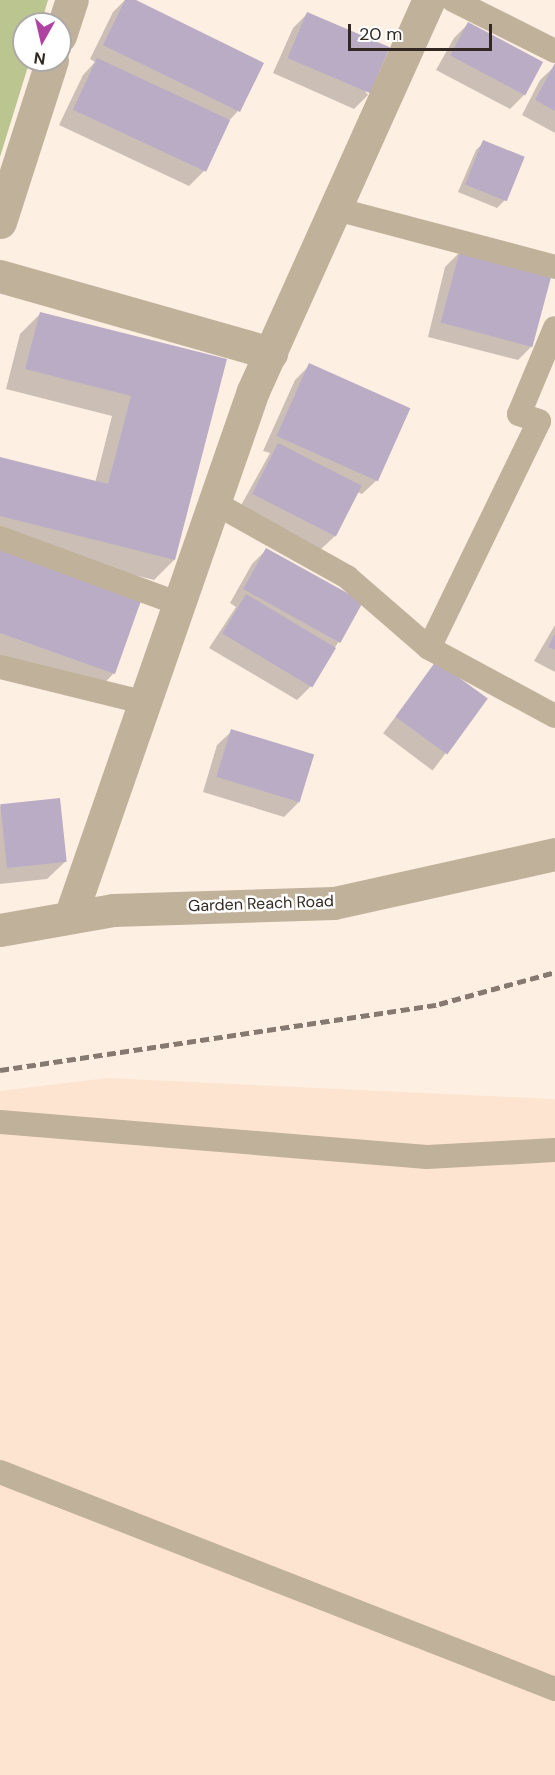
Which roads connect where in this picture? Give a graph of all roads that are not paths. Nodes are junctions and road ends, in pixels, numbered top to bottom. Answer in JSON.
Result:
{"nodes":[{"id":1,"x":429,"y":0,"type":"edge"},
{"id":2,"x":453,"y":0,"type":"edge"},
{"id":3,"x":555,"y":51,"type":"edge"},
{"id":4,"x":48,"y":72,"type":"edge"},
{"id":5,"x":336,"y":209,"type":"junction"},
{"id":6,"x":0,"y":222,"type":"edge"},
{"id":7,"x":555,"y":267,"type":"edge"},
{"id":8,"x":0,"y":276,"type":"edge"},
{"id":9,"x":555,"y":328,"type":"edge"},
{"id":10,"x":271,"y":353,"type":"junction"},
{"id":11,"x":547,"y":426,"type":"edge"},
{"id":12,"x":213,"y":502,"type":"junction"},
{"id":13,"x":0,"y":538,"type":"edge"},
{"id":14,"x":177,"y":603,"type":"junction"},
{"id":15,"x":429,"y":648,"type":"junction"},
{"id":16,"x":0,"y":667,"type":"edge"},
{"id":17,"x":143,"y":702,"type":"junction"},
{"id":18,"x":555,"y":716,"type":"edge"},
{"id":19,"x":555,"y":854,"type":"edge"},
{"id":20,"x":70,"y":918,"type":"junction"},
{"id":21,"x":0,"y":930,"type":"edge"},
{"id":22,"x":0,"y":1122,"type":"edge"},
{"id":23,"x":555,"y":1150,"type":"edge"},
{"id":24,"x":0,"y":1472,"type":"edge"},
{"id":25,"x":555,"y":1689,"type":"edge"}],
"edges":[{"from":1,"to":5,"type":"street"},
{"from":2,"to":3,"type":"lane"},
{"from":4,"to":6,"type":"street"},
{"from":5,"to":7,"type":"lane"},
{"from":5,"to":10,"type":"street"},
{"from":8,"to":10,"type":"street"},
{"from":9,"to":11,"type":"lane"},
{"from":10,"to":12,"type":"street"},
{"from":11,"to":15,"type":"lane"},
{"from":12,"to":14,"type":"street"},
{"from":12,"to":15,"type":"lane"},
{"from":13,"to":14,"type":"lane"},
{"from":14,"to":17,"type":"street"},
{"from":15,"to":18,"type":"lane"},
{"from":16,"to":17,"type":"lane"},
{"from":17,"to":20,"type":"street"},
{"from":19,"to":20,"type":"street","name":"Garden Reach Road"},
{"from":20,"to":21,"type":"street","name":"Garden Reach Road"},
{"from":22,"to":23,"type":"lane"},
{"from":24,"to":25,"type":"lane"}]}
